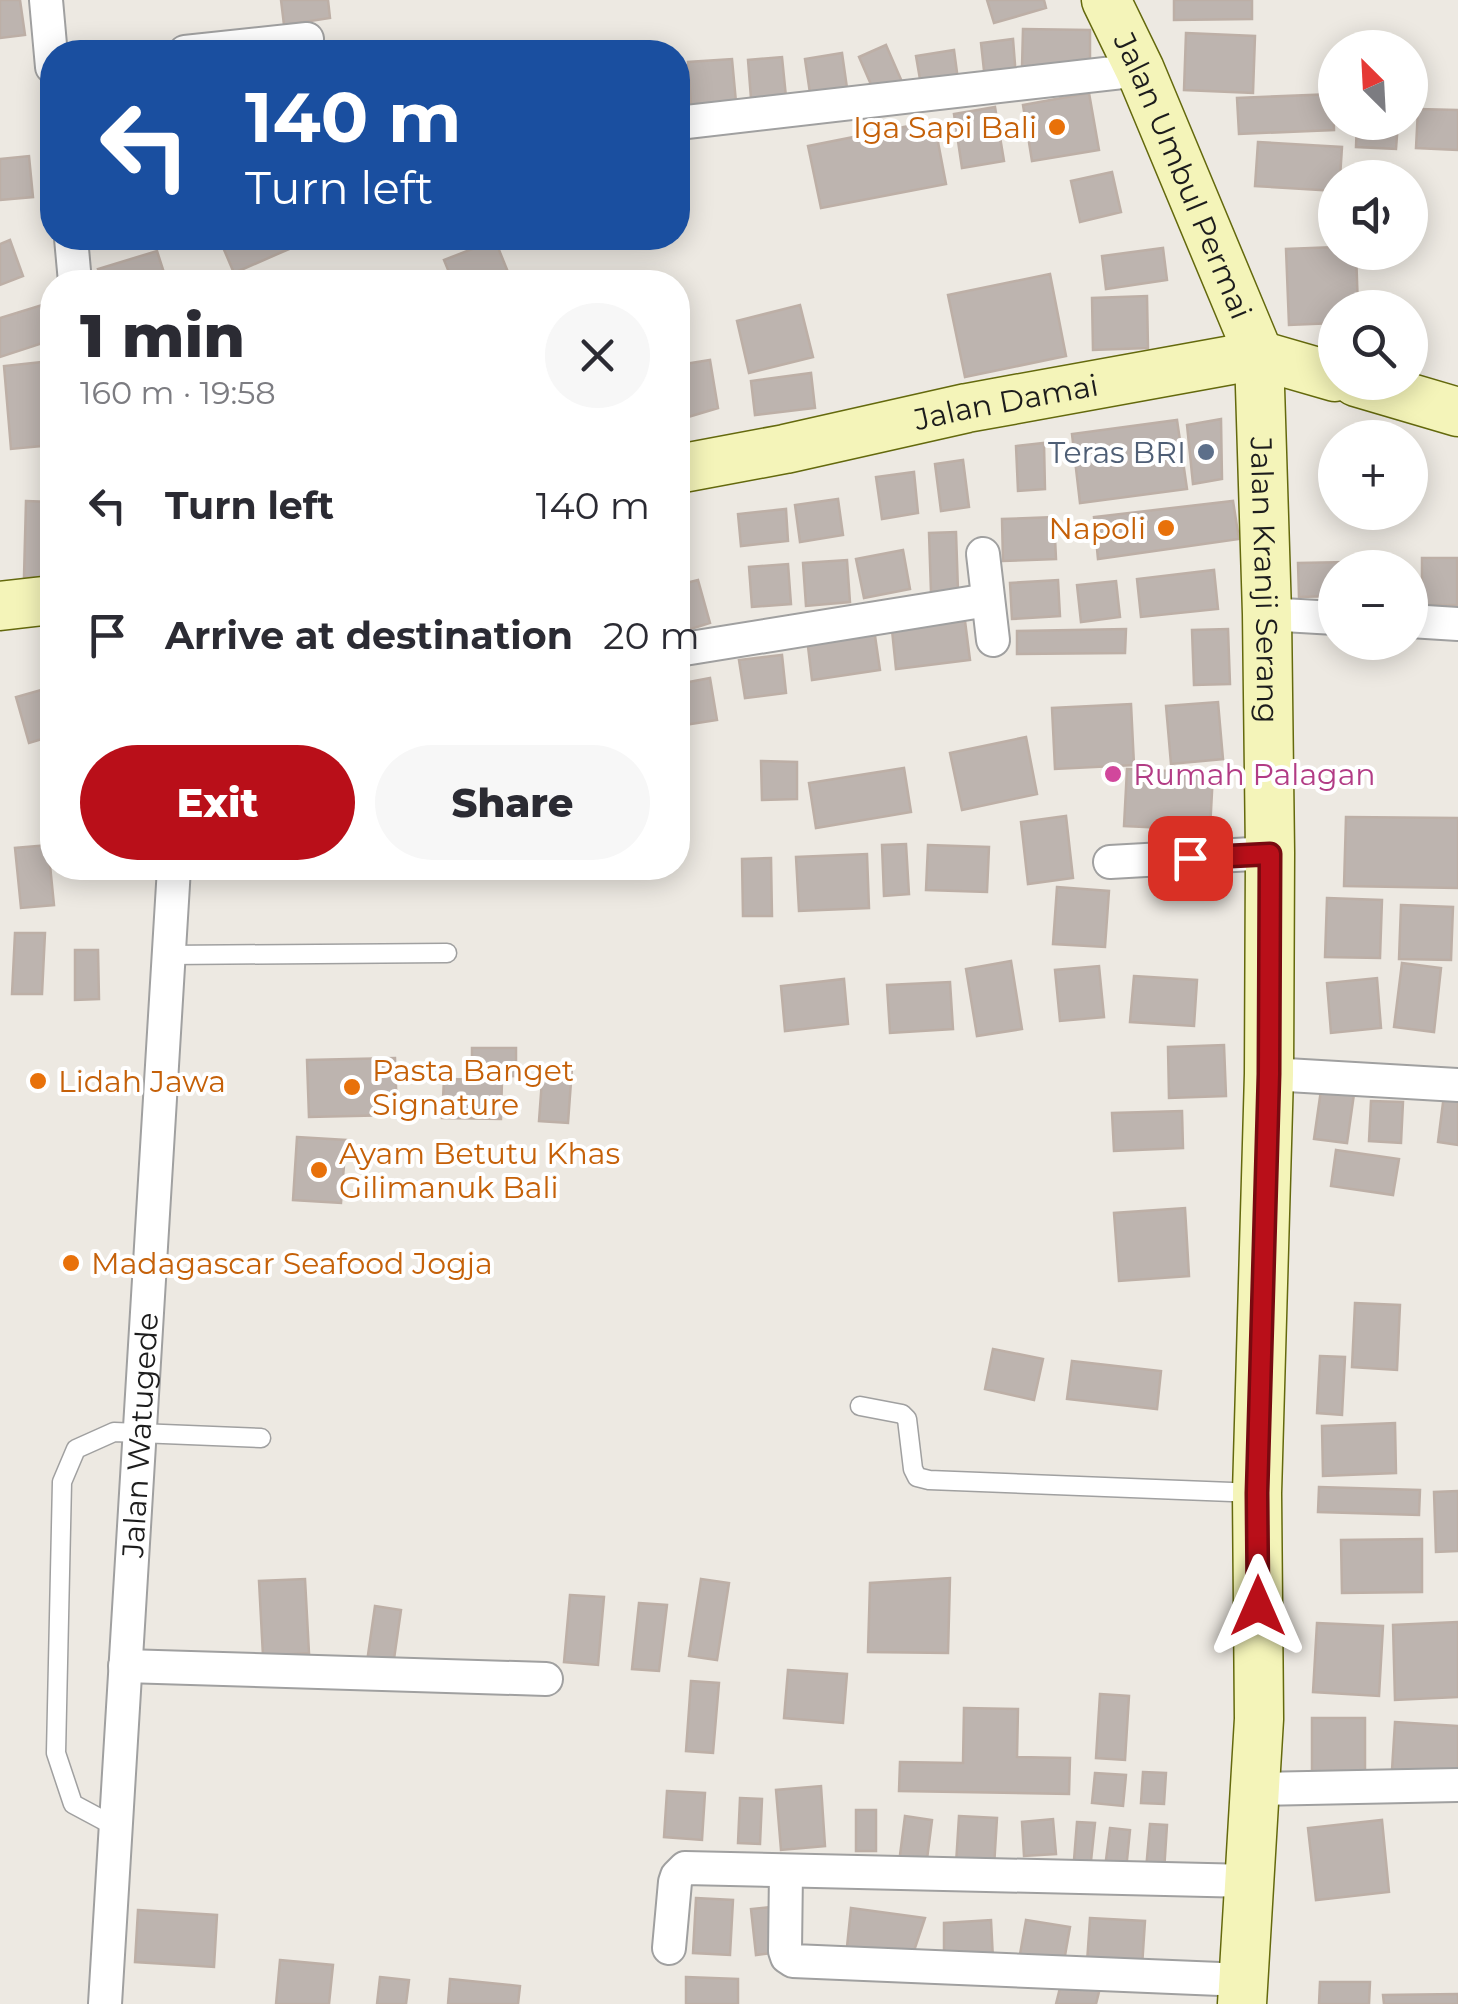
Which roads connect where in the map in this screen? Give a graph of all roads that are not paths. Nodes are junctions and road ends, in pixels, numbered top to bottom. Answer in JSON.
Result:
{"nodes":[{"id":1,"x":46,"y":0,"type":"edge"},
{"id":2,"x":1106,"y":0,"type":"edge"},
{"id":3,"x":307,"y":39,"type":"dead end"},
{"id":4,"x":50,"y":40,"type":"edge"},
{"id":5,"x":298,"y":40,"type":"edge"},
{"id":6,"x":1140,"y":70,"type":"junction"},
{"id":7,"x":690,"y":121,"type":"edge"},
{"id":8,"x":1258,"y":355,"type":"junction"},
{"id":9,"x":1318,"y":371,"type":"edge"},
{"id":10,"x":1417,"y":400,"type":"edge"},
{"id":11,"x":1458,"y":412,"type":"edge"},
{"id":12,"x":690,"y":467,"type":"edge"},
{"id":13,"x":983,"y":554,"type":"dead end"},
{"id":14,"x":988,"y":600,"type":"junction"},
{"id":15,"x":40,"y":601,"type":"edge"},
{"id":16,"x":0,"y":606,"type":"edge"},
{"id":17,"x":1267,"y":614,"type":"junction"},
{"id":18,"x":1318,"y":617,"type":"edge"},
{"id":19,"x":1428,"y":623,"type":"edge"},
{"id":20,"x":1458,"y":624,"type":"edge"},
{"id":21,"x":993,"y":640,"type":"dead end"},
{"id":22,"x":690,"y":648,"type":"edge"},
{"id":23,"x":1270,"y":854,"type":"junction"},
{"id":24,"x":1110,"y":862,"type":"dead end"},
{"id":25,"x":173,"y":880,"type":"edge"},
{"id":26,"x":447,"y":953,"type":"dead end"},
{"id":27,"x":168,"y":955,"type":"junction"},
{"id":28,"x":1269,"y":1074,"type":"junction"},
{"id":29,"x":1458,"y":1085,"type":"edge"},
{"id":30,"x":860,"y":1406,"type":"dead end"},
{"id":31,"x":140,"y":1433,"type":"junction"},
{"id":32,"x":261,"y":1438,"type":"dead end"},
{"id":33,"x":1257,"y":1493,"type":"junction"},
{"id":34,"x":125,"y":1666,"type":"junction"},
{"id":35,"x":546,"y":1679,"type":"dead end"},
{"id":36,"x":1458,"y":1785,"type":"edge"},
{"id":37,"x":1256,"y":1788,"type":"junction"},
{"id":38,"x":116,"y":1827,"type":"junction"},
{"id":39,"x":786,"y":1871,"type":"junction"},
{"id":40,"x":1250,"y":1881,"type":"junction"},
{"id":41,"x":669,"y":1948,"type":"dead end"},
{"id":42,"x":1243,"y":1992,"type":"edge"},
{"id":43,"x":105,"y":2004,"type":"edge"}],
"edges":[{"from":1,"to":4,"type":"street"},
{"from":2,"to":6,"type":"main road","name":"Jalan Umbul Permai"},
{"from":3,"to":5,"type":"street"},
{"from":6,"to":7,"type":"street"},
{"from":6,"to":8,"type":"main road","name":"Jalan Umbul Permai"},
{"from":8,"to":9,"type":"main road","name":"Jalan Damai"},
{"from":8,"to":12,"type":"main road","name":"Jalan Damai"},
{"from":8,"to":17,"type":"main road","name":"Jalan Kranji Serang"},
{"from":10,"to":11,"type":"main road"},
{"from":13,"to":14,"type":"street"},
{"from":14,"to":21,"type":"street"},
{"from":14,"to":22,"type":"street"},
{"from":15,"to":16,"type":"main road"},
{"from":17,"to":18,"type":"street"},
{"from":17,"to":23,"type":"main road","name":"Jalan Kranji Serang"},
{"from":19,"to":20,"type":"street"},
{"from":23,"to":24,"type":"street"},
{"from":23,"to":28,"type":"main road","name":"Jalan Kranji Serang"},
{"from":25,"to":27,"type":"street","name":"Jalan Watugede"},
{"from":26,"to":27,"type":"lane"},
{"from":27,"to":31,"type":"street","name":"Jalan Watugede"},
{"from":28,"to":29,"type":"street"},
{"from":28,"to":33,"type":"main road","name":"Jalan Kranji Serang"},
{"from":30,"to":33,"type":"lane"},
{"from":31,"to":32,"type":"lane"},
{"from":31,"to":34,"type":"street","name":"Jalan Watugede"},
{"from":31,"to":38,"type":"lane"},
{"from":33,"to":37,"type":"main road","name":"Jalan Kranji Serang"},
{"from":34,"to":35,"type":"street"},
{"from":34,"to":38,"type":"street","name":"Jalan Watugede"},
{"from":36,"to":37,"type":"street"},
{"from":37,"to":40,"type":"main road","name":"Jalan Kranji Serang"},
{"from":38,"to":43,"type":"street","name":"Jalan Watugede"},
{"from":39,"to":40,"type":"street"},
{"from":39,"to":41,"type":"street"},
{"from":39,"to":42,"type":"street"},
{"from":40,"to":42,"type":"main road","name":"Jalan Kranji Serang"}]}
